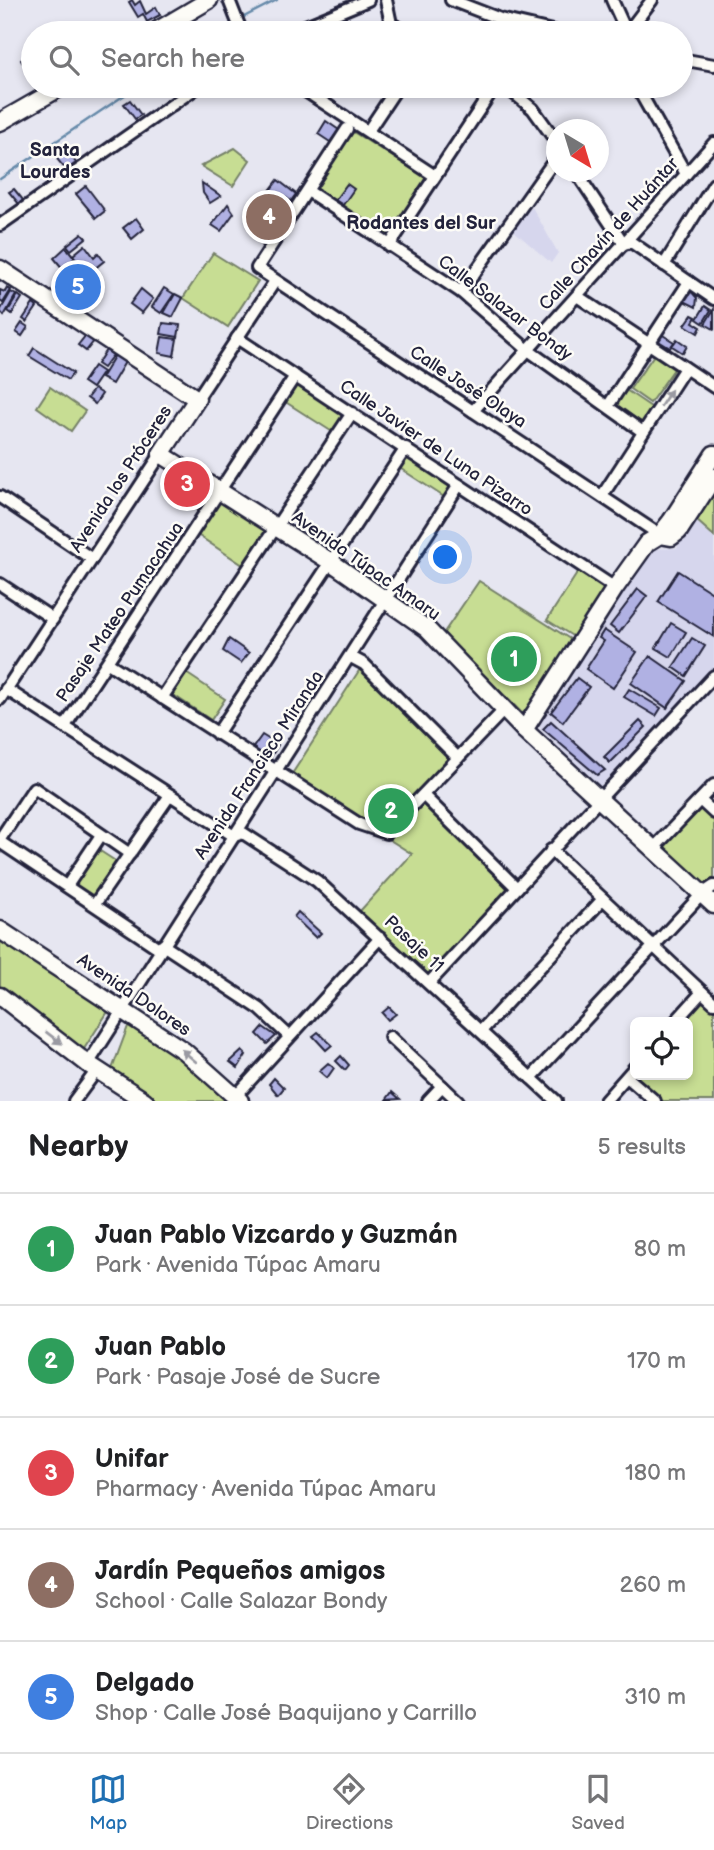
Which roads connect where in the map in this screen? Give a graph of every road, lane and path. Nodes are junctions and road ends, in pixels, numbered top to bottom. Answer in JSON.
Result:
{"nodes":[{"id":1,"x":209,"y":0,"type":"edge"},
{"id":2,"x":368,"y":0,"type":"edge"},
{"id":3,"x":386,"y":0,"type":"edge"},
{"id":4,"x":451,"y":0,"type":"edge"},
{"id":5,"x":612,"y":0,"type":"edge"},
{"id":6,"x":652,"y":0,"type":"edge"},
{"id":7,"x":229,"y":1,"type":"edge"},
{"id":8,"x":173,"y":21,"type":"edge"},
{"id":9,"x":237,"y":21,"type":"edge"},
{"id":10,"x":318,"y":21,"type":"edge"},
{"id":11,"x":390,"y":21,"type":"edge"},
{"id":12,"x":509,"y":21,"type":"edge"},
{"id":13,"x":622,"y":21,"type":"edge"},
{"id":14,"x":636,"y":21,"type":"edge"},
{"id":15,"x":693,"y":61,"type":"edge"},
{"id":16,"x":714,"y":65,"type":"edge"},
{"id":17,"x":42,"y":98,"type":"edge"},
{"id":18,"x":182,"y":98,"type":"edge"},
{"id":19,"x":317,"y":98,"type":"edge"},
{"id":20,"x":390,"y":98,"type":"edge"},
{"id":21,"x":487,"y":98,"type":"edge"},
{"id":22,"x":520,"y":98,"type":"edge"},
{"id":23,"x":643,"y":98,"type":"edge"},
{"id":24,"x":0,"y":122,"type":"edge"},
{"id":25,"x":546,"y":127,"type":"edge"},
{"id":26,"x":347,"y":129,"type":"dead end"},
{"id":27,"x":368,"y":131,"type":"junction"},
{"id":28,"x":714,"y":143,"type":"edge"},
{"id":29,"x":546,"y":172,"type":"edge"},
{"id":30,"x":687,"y":174,"type":"junction"},
{"id":31,"x":435,"y":176,"type":"junction"},
{"id":32,"x":583,"y":182,"type":"edge"},
{"id":33,"x":714,"y":184,"type":"edge"},
{"id":34,"x":308,"y":191,"type":"junction"},
{"id":35,"x":0,"y":225,"type":"edge"},
{"id":36,"x":624,"y":244,"type":"junction"},
{"id":37,"x":389,"y":246,"type":"junction"},
{"id":38,"x":664,"y":265,"type":"junction"},
{"id":39,"x":0,"y":269,"type":"edge"},
{"id":40,"x":275,"y":281,"type":"junction"},
{"id":41,"x":689,"y":282,"type":"junction"},
{"id":42,"x":461,"y":292,"type":"junction"},
{"id":43,"x":577,"y":296,"type":"junction"},
{"id":44,"x":714,"y":299,"type":"edge"},
{"id":45,"x":237,"y":338,"type":"junction"},
{"id":46,"x":650,"y":345,"type":"junction"},
{"id":47,"x":528,"y":350,"type":"junction"},
{"id":48,"x":685,"y":368,"type":"junction"},
{"id":49,"x":295,"y":376,"type":"junction"},
{"id":50,"x":714,"y":387,"type":"edge"},
{"id":51,"x":197,"y":399,"type":"junction"},
{"id":52,"x":608,"y":406,"type":"junction"},
{"id":53,"x":473,"y":411,"type":"junction"},
{"id":54,"x":352,"y":413,"type":"junction"},
{"id":55,"x":643,"y":432,"type":"junction"},
{"id":56,"x":406,"y":448,"type":"junction"},
{"id":57,"x":161,"y":454,"type":"junction"},
{"id":58,"x":714,"y":454,"type":"edge"},
{"id":59,"x":714,"y":477,"type":"edge"},
{"id":60,"x":460,"y":485,"type":"junction"},
{"id":61,"x":221,"y":492,"type":"junction"},
{"id":62,"x":601,"y":496,"type":"junction"},
{"id":63,"x":0,"y":497,"type":"edge"},
{"id":64,"x":276,"y":528,"type":"junction"},
{"id":65,"x":660,"y":535,"type":"junction"},
{"id":66,"x":92,"y":559,"type":"junction"},
{"id":67,"x":331,"y":562,"type":"junction"},
{"id":68,"x":0,"y":584,"type":"edge"},
{"id":69,"x":615,"y":588,"type":"junction"},
{"id":70,"x":386,"y":601,"type":"junction"},
{"id":71,"x":53,"y":619,"type":"junction"},
{"id":72,"x":351,"y":657,"type":"junction"},
{"id":73,"x":108,"y":663,"type":"junction"},
{"id":74,"x":714,"y":676,"type":"edge"},
{"id":75,"x":3,"y":694,"type":"edge"},
{"id":76,"x":162,"y":698,"type":"junction"},
{"id":77,"x":504,"y":710,"type":"junction"},
{"id":78,"x":65,"y":726,"type":"junction"},
{"id":79,"x":524,"y":730,"type":"junction"},
{"id":80,"x":217,"y":734,"type":"junction"},
{"id":81,"x":458,"y":758,"type":"junction"},
{"id":82,"x":277,"y":771,"type":"junction"},
{"id":83,"x":714,"y":785,"type":"edge"},
{"id":84,"x":170,"y":795,"type":"junction"},
{"id":85,"x":423,"y":795,"type":"junction"},
{"id":86,"x":600,"y":800,"type":"junction"},
{"id":87,"x":700,"y":800,"type":"junction"},
{"id":88,"x":714,"y":813,"type":"edge"},
{"id":89,"x":101,"y":835,"type":"junction"},
{"id":90,"x":234,"y":836,"type":"junction"},
{"id":91,"x":0,"y":840,"type":"edge"},
{"id":92,"x":653,"y":849,"type":"junction"},
{"id":93,"x":551,"y":850,"type":"junction"},
{"id":94,"x":130,"y":854,"type":"junction"},
{"id":95,"x":67,"y":886,"type":"junction"},
{"id":96,"x":517,"y":888,"type":"junction"},
{"id":97,"x":710,"y":895,"type":"edge"},
{"id":98,"x":603,"y":899,"type":"junction"},
{"id":99,"x":96,"y":904,"type":"junction"},
{"id":100,"x":0,"y":930,"type":"edge"},
{"id":101,"x":380,"y":938,"type":"junction"},
{"id":102,"x":161,"y":947,"type":"junction"},
{"id":103,"x":653,"y":947,"type":"junction"},
{"id":104,"x":429,"y":983,"type":"junction"},
{"id":105,"x":702,"y":992,"type":"junction"},
{"id":106,"x":0,"y":996,"type":"edge"},
{"id":107,"x":714,"y":1003,"type":"edge"},
{"id":108,"x":121,"y":1008,"type":"junction"},
{"id":109,"x":680,"y":1017,"type":"edge"},
{"id":110,"x":481,"y":1031,"type":"junction"},
{"id":111,"x":289,"y":1036,"type":"junction"},
{"id":112,"x":390,"y":1037,"type":"dead end"},
{"id":113,"x":93,"y":1067,"type":"junction"},
{"id":114,"x":630,"y":1073,"type":"edge"},
{"id":115,"x":627,"y":1077,"type":"junction"},
{"id":116,"x":531,"y":1078,"type":"junction"},
{"id":117,"x":442,"y":1086,"type":"junction"},
{"id":118,"x":237,"y":1099,"type":"edge"},
{"id":119,"x":74,"y":1101,"type":"edge"},
{"id":120,"x":145,"y":1101,"type":"edge"},
{"id":121,"x":428,"y":1101,"type":"edge"},
{"id":122,"x":457,"y":1101,"type":"edge"},
{"id":123,"x":556,"y":1101,"type":"edge"},
{"id":124,"x":605,"y":1101,"type":"edge"},
{"id":125,"x":654,"y":1101,"type":"edge"}],
"edges":[{"from":1,"to":8,"type":"street"},
{"from":2,"to":10,"type":"street"},
{"from":3,"to":11,"type":"street"},
{"from":4,"to":12,"type":"street"},
{"from":5,"to":13,"type":"street"},
{"from":6,"to":14,"type":"street"},
{"from":7,"to":9,"type":"street"},
{"from":15,"to":16,"type":"street"},
{"from":17,"to":24,"type":"street"},
{"from":18,"to":35,"type":"street"},
{"from":19,"to":27,"type":"street"},
{"from":20,"to":27,"type":"street"},
{"from":21,"to":31,"type":"street"},
{"from":22,"to":25,"type":"street"},
{"from":23,"to":30,"type":"street"},
{"from":26,"to":34,"type":"street"},
{"from":27,"to":31,"type":"street"},
{"from":28,"to":30,"type":"street","name":"Calle Chavín de Huántar"},
{"from":29,"to":42,"type":"street"},
{"from":30,"to":36,"type":"street","name":"Calle Chavín de Huántar"},
{"from":31,"to":37,"type":"street"},
{"from":32,"to":36,"type":"street"},
{"from":33,"to":38,"type":"street"},
{"from":34,"to":37,"type":"street","name":"Calle Salazar Bondy"},
{"from":34,"to":40,"type":"street","name":"Calle José Olaya"},
{"from":36,"to":38,"type":"street"},
{"from":36,"to":43,"type":"street","name":"Calle Chavín de Huántar"},
{"from":37,"to":42,"type":"street","name":"Calle Salazar Bondy"},
{"from":38,"to":41,"type":"street"},
{"from":39,"to":51,"type":"street"},
{"from":40,"to":45,"type":"street","name":"Avenida los Próceres"},
{"from":40,"to":53,"type":"street","name":"Calle José Olaya"},
{"from":41,"to":44,"type":"street"},
{"from":41,"to":46,"type":"street"},
{"from":42,"to":47,"type":"street","name":"Calle Salazar Bondy"},
{"from":43,"to":46,"type":"street"},
{"from":43,"to":47,"type":"street","name":"Calle Chavín de Huántar"},
{"from":45,"to":49,"type":"street","name":"Calle Javier de Luna Pizarro"},
{"from":45,"to":51,"type":"street","name":"Avenida los Próceres"},
{"from":46,"to":48,"type":"street"},
{"from":46,"to":52,"type":"street"},
{"from":47,"to":52,"type":"street","name":"Calle Salazar Bondy"},
{"from":47,"to":53,"type":"street","name":"Calle Chavín de Huántar"},
{"from":48,"to":50,"type":"street"},
{"from":55,"to":48,"type":"street","one_way":true},
{"from":49,"to":54,"type":"street","name":"Calle Javier de Luna Pizarro"},
{"from":49,"to":61,"type":"street","name":"Pasaje Mateo Pumacahua"},
{"from":51,"to":57,"type":"street","name":"Avenida los Próceres"},
{"from":52,"to":55,"type":"street","name":"Calle Salazar Bondy"},
{"from":53,"to":62,"type":"street","name":"Calle José Olaya"},
{"from":54,"to":56,"type":"street","name":"Calle Javier de Luna Pizarro"},
{"from":54,"to":64,"type":"street"},
{"from":55,"to":62,"type":"street"},
{"from":56,"to":60,"type":"street","name":"Calle Javier de Luna Pizarro"},
{"from":56,"to":67,"type":"street"},
{"from":57,"to":61,"type":"street","name":"Avenida Túpac Amaru"},
{"from":57,"to":66,"type":"street","name":"Avenida los Próceres"},
{"from":58,"to":65,"type":"street"},
{"from":59,"to":65,"type":"street"},
{"from":60,"to":69,"type":"street","name":"Calle Javier de Luna Pizarro"},
{"from":60,"to":70,"type":"street","name":"Avenida Francisco Miranda"},
{"from":61,"to":64,"type":"street","name":"Avenida Túpac Amaru"},
{"from":61,"to":73,"type":"street","name":"Pasaje Mateo Pumacahua"},
{"from":62,"to":65,"type":"street","name":"Calle José Olaya"},
{"from":63,"to":66,"type":"street"},
{"from":64,"to":67,"type":"street","name":"Avenida Túpac Amaru"},
{"from":64,"to":76,"type":"street"},
{"from":65,"to":69,"type":"street"},
{"from":66,"to":71,"type":"street","name":"Avenida los Próceres"},
{"from":67,"to":70,"type":"street","name":"Avenida Túpac Amaru"},
{"from":67,"to":80,"type":"street"},
{"from":68,"to":71,"type":"street"},
{"from":69,"to":79,"type":"street"},
{"from":70,"to":72,"type":"street","name":"Avenida Francisco Miranda"},
{"from":70,"to":77,"type":"street","name":"Avenida Túpac Amaru"},
{"from":71,"to":75,"type":"street","name":"Avenida los Próceres"},
{"from":72,"to":81,"type":"street"},
{"from":72,"to":82,"type":"street","name":"Avenida Francisco Miranda"},
{"from":73,"to":76,"type":"street"},
{"from":73,"to":78,"type":"street","name":"Pasaje Mateo Pumacahua"},
{"from":74,"to":86,"type":"street"},
{"from":75,"to":78,"type":"street"},
{"from":76,"to":80,"type":"street"},
{"from":77,"to":79,"type":"street","name":"Avenida Túpac Amaru"},
{"from":77,"to":81,"type":"street"},
{"from":78,"to":84,"type":"street"},
{"from":79,"to":86,"type":"street","name":"Avenida Túpac Amaru"},
{"from":80,"to":82,"type":"street"},
{"from":81,"to":85,"type":"street"},
{"from":82,"to":85,"type":"street"},
{"from":82,"to":90,"type":"street","name":"Avenida Francisco Miranda"},
{"from":83,"to":87,"type":"street"},
{"from":84,"to":90,"type":"street"},
{"from":84,"to":94,"type":"street"},
{"from":85,"to":96,"type":"street"},
{"from":86,"to":92,"type":"street","name":"Avenida Túpac Amaru"},
{"from":86,"to":93,"type":"street"},
{"from":87,"to":88,"type":"street"},
{"from":87,"to":92,"type":"street"},
{"from":89,"to":91,"type":"street"},
{"from":89,"to":94,"type":"street"},
{"from":89,"to":95,"type":"street"},
{"from":90,"to":101,"type":"street","name":"Pasaje 11"},
{"from":90,"to":102,"type":"street","name":"Avenida Francisco Miranda"},
{"from":91,"to":95,"type":"street"},
{"from":92,"to":97,"type":"street","name":"Avenida Túpac Amaru"},
{"from":93,"to":96,"type":"street"},
{"from":93,"to":98,"type":"street"},
{"from":94,"to":99,"type":"street"},
{"from":95,"to":99,"type":"street"},
{"from":96,"to":104,"type":"street"},
{"from":97,"to":103,"type":"street"},
{"from":98,"to":103,"type":"street"},
{"from":98,"to":110,"type":"street"},
{"from":99,"to":102,"type":"street"},
{"from":100,"to":108,"type":"street","name":"Avenida Dolores"},
{"from":101,"to":104,"type":"street","name":"Pasaje 11"},
{"from":101,"to":111,"type":"street"},
{"from":102,"to":108,"type":"street","name":"Avenida Francisco Miranda"},
{"from":102,"to":111,"type":"street"},
{"from":103,"to":105,"type":"street"},
{"from":103,"to":116,"type":"street"},
{"from":104,"to":110,"type":"street","name":"Pasaje 11"},
{"from":105,"to":107,"type":"street"},
{"from":105,"to":109,"type":"street"},
{"from":106,"to":113,"type":"street","one_way":true},
{"from":108,"to":113,"type":"street","name":"Avenida Francisco Miranda"},
{"from":118,"to":108,"type":"street","name":"Avenida Dolores","one_way":true},
{"from":110,"to":116,"type":"street","name":"Pasaje 11"},
{"from":111,"to":118,"type":"street"},
{"from":112,"to":117,"type":"street"},
{"from":113,"to":119,"type":"street","name":"Avenida Francisco Miranda"},
{"from":113,"to":120,"type":"street"},
{"from":114,"to":115,"type":"street"},
{"from":115,"to":124,"type":"street"},
{"from":115,"to":125,"type":"street"},
{"from":116,"to":123,"type":"street","name":"Pasaje 11"},
{"from":117,"to":121,"type":"street"},
{"from":117,"to":122,"type":"street"}]}
